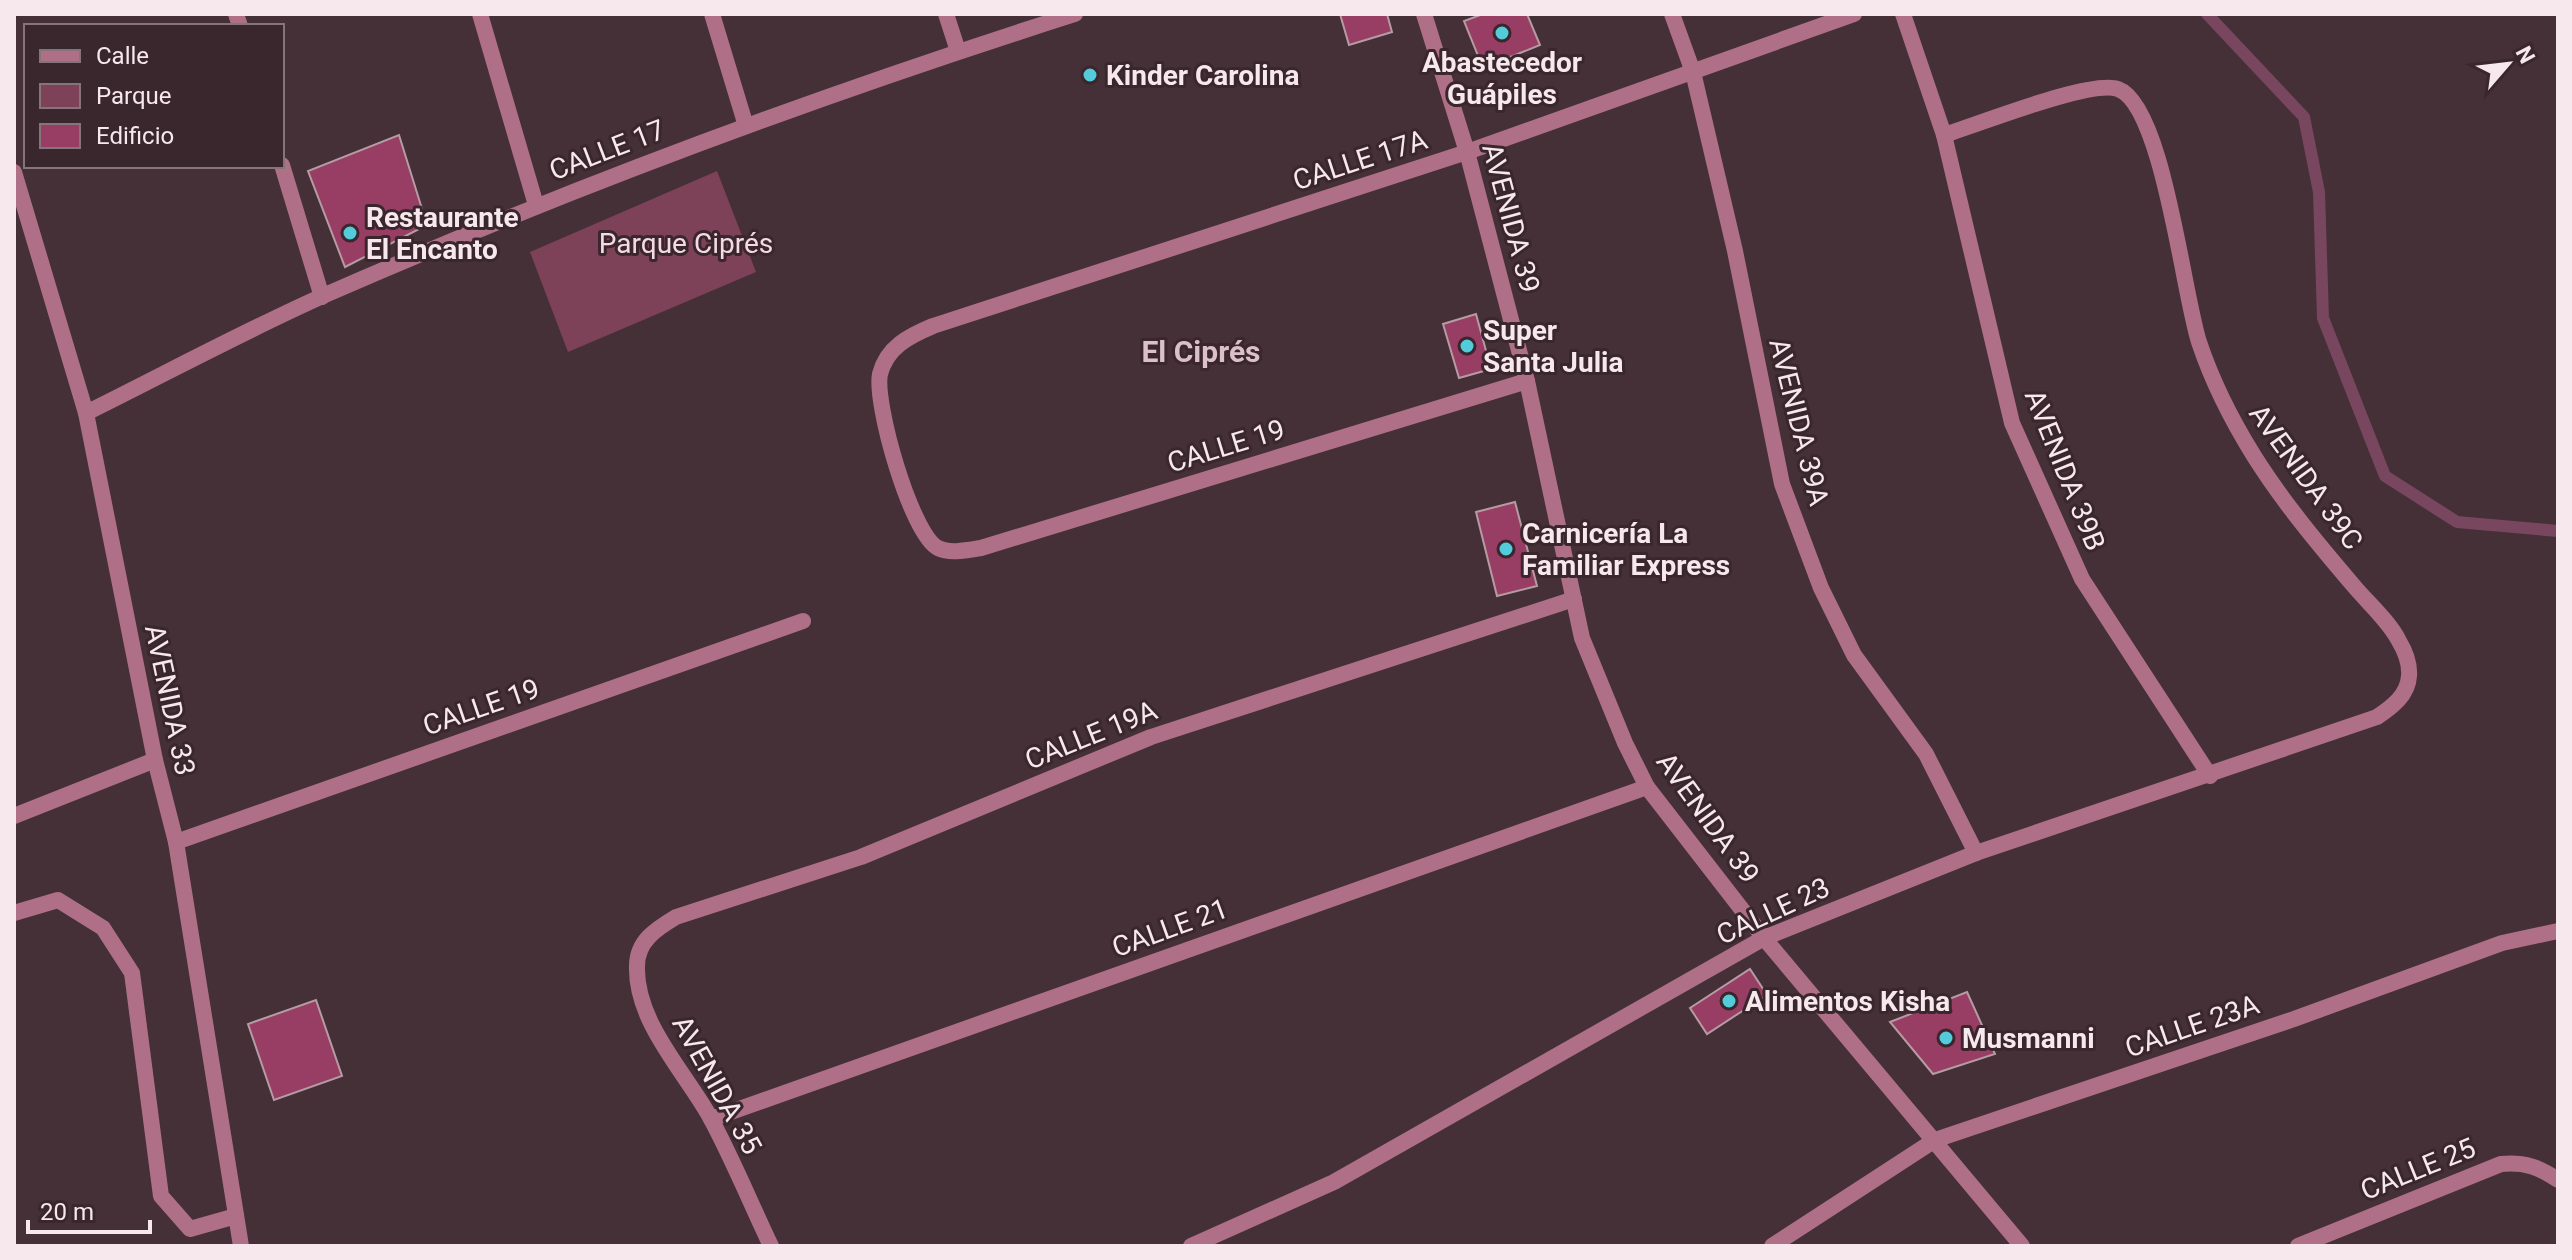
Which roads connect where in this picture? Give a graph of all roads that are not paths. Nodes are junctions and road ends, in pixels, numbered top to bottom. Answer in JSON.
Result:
{"nodes":[{"id":1,"x":480,"y":14,"type":"edge"},
{"id":2,"x":712,"y":14,"type":"edge"},
{"id":3,"x":946,"y":14,"type":"edge"},
{"id":4,"x":1075,"y":14,"type":"edge"},
{"id":5,"x":1424,"y":14,"type":"edge"},
{"id":6,"x":1672,"y":14,"type":"edge"},
{"id":7,"x":1854,"y":14,"type":"edge"},
{"id":8,"x":1903,"y":14,"type":"edge"},
{"id":9,"x":958,"y":51,"type":"junction"},
{"id":10,"x":1693,"y":72,"type":"junction"},
{"id":11,"x":746,"y":126,"type":"junction"},
{"id":12,"x":1944,"y":135,"type":"junction"},
{"id":13,"x":1467,"y":152,"type":"junction"},
{"id":14,"x":283,"y":168,"type":"edge"},
{"id":15,"x":14,"y":172,"type":"edge"},
{"id":16,"x":536,"y":205,"type":"junction"},
{"id":17,"x":322,"y":297,"type":"junction"},
{"id":18,"x":1527,"y":381,"type":"junction"},
{"id":19,"x":86,"y":413,"type":"junction"},
{"id":20,"x":938,"y":548,"type":"joint"},
{"id":21,"x":1574,"y":599,"type":"junction"},
{"id":22,"x":803,"y":621,"type":"dead end"},
{"id":23,"x":2405,"y":691,"type":"joint"},
{"id":24,"x":155,"y":760,"type":"junction"},
{"id":25,"x":2210,"y":776,"type":"junction"},
{"id":26,"x":1647,"y":787,"type":"junction"},
{"id":27,"x":14,"y":816,"type":"edge"},
{"id":28,"x":176,"y":842,"type":"junction"},
{"id":29,"x":1976,"y":853,"type":"junction"},
{"id":30,"x":14,"y":913,"type":"edge"},
{"id":31,"x":2558,"y":931,"type":"edge"},
{"id":32,"x":1764,"y":938,"type":"junction"},
{"id":33,"x":641,"y":946,"type":"joint"},
{"id":34,"x":711,"y":1119,"type":"junction"},
{"id":35,"x":1935,"y":1140,"type":"junction"},
{"id":36,"x":2558,"y":1180,"type":"edge"},
{"id":37,"x":236,"y":1216,"type":"junction"},
{"id":38,"x":241,"y":1246,"type":"edge"},
{"id":39,"x":771,"y":1246,"type":"edge"},
{"id":40,"x":1191,"y":1246,"type":"edge"},
{"id":41,"x":1772,"y":1246,"type":"edge"},
{"id":42,"x":2022,"y":1246,"type":"edge"},
{"id":43,"x":2298,"y":1246,"type":"edge"}],
"edges":[{"from":1,"to":16,"type":"street"},
{"from":2,"to":11,"type":"street"},
{"from":3,"to":9,"type":"street"},
{"from":4,"to":9,"type":"street","name":"CALLE 17"},
{"from":5,"to":13,"type":"street","name":"AVENIDA 39"},
{"from":6,"to":10,"type":"street","name":"AVENIDA 39A"},
{"from":7,"to":10,"type":"street","name":"CALLE 17A"},
{"from":8,"to":12,"type":"street","name":"AVENIDA 39B"},
{"from":9,"to":11,"type":"street","name":"CALLE 17"},
{"from":10,"to":13,"type":"street","name":"CALLE 17A"},
{"from":10,"to":29,"type":"street","name":"AVENIDA 39A"},
{"from":11,"to":16,"type":"street","name":"CALLE 17"},
{"from":12,"to":23,"type":"street","name":"AVENIDA 39C"},
{"from":12,"to":25,"type":"street","name":"AVENIDA 39B"},
{"from":13,"to":18,"type":"street","name":"AVENIDA 39"},
{"from":13,"to":20,"type":"street","name":"CALLE 17A"},
{"from":14,"to":17,"type":"street"},
{"from":15,"to":19,"type":"street","name":"AVENIDA 33"},
{"from":16,"to":17,"type":"street","name":"CALLE 17"},
{"from":17,"to":19,"type":"street","name":"CALLE 17"},
{"from":18,"to":20,"type":"street","name":"CALLE 19"},
{"from":18,"to":21,"type":"street","name":"AVENIDA 39"},
{"from":19,"to":24,"type":"street","name":"AVENIDA 33"},
{"from":21,"to":26,"type":"street","name":"AVENIDA 39"},
{"from":21,"to":33,"type":"street","name":"CALLE 19A"},
{"from":22,"to":28,"type":"street","name":"CALLE 19"},
{"from":23,"to":25,"type":"street","name":"CALLE 23"},
{"from":24,"to":27,"type":"street"},
{"from":24,"to":28,"type":"street","name":"AVENIDA 33"},
{"from":25,"to":29,"type":"street","name":"CALLE 23"},
{"from":26,"to":32,"type":"street","name":"AVENIDA 39"},
{"from":26,"to":34,"type":"street","name":"CALLE 21"},
{"from":28,"to":37,"type":"street","name":"AVENIDA 33"},
{"from":29,"to":32,"type":"street","name":"CALLE 23"},
{"from":30,"to":37,"type":"street"},
{"from":31,"to":35,"type":"street","name":"CALLE 23A"},
{"from":32,"to":35,"type":"street","name":"AVENIDA 39"},
{"from":32,"to":40,"type":"street","name":"CALLE 23"},
{"from":33,"to":34,"type":"street","name":"AVENIDA 35"},
{"from":34,"to":39,"type":"street","name":"AVENIDA 35"},
{"from":35,"to":41,"type":"street","name":"CALLE 23A"},
{"from":35,"to":42,"type":"street","name":"AVENIDA 39"},
{"from":36,"to":43,"type":"street","name":"CALLE 25"},
{"from":37,"to":38,"type":"street","name":"AVENIDA 33"}]}
